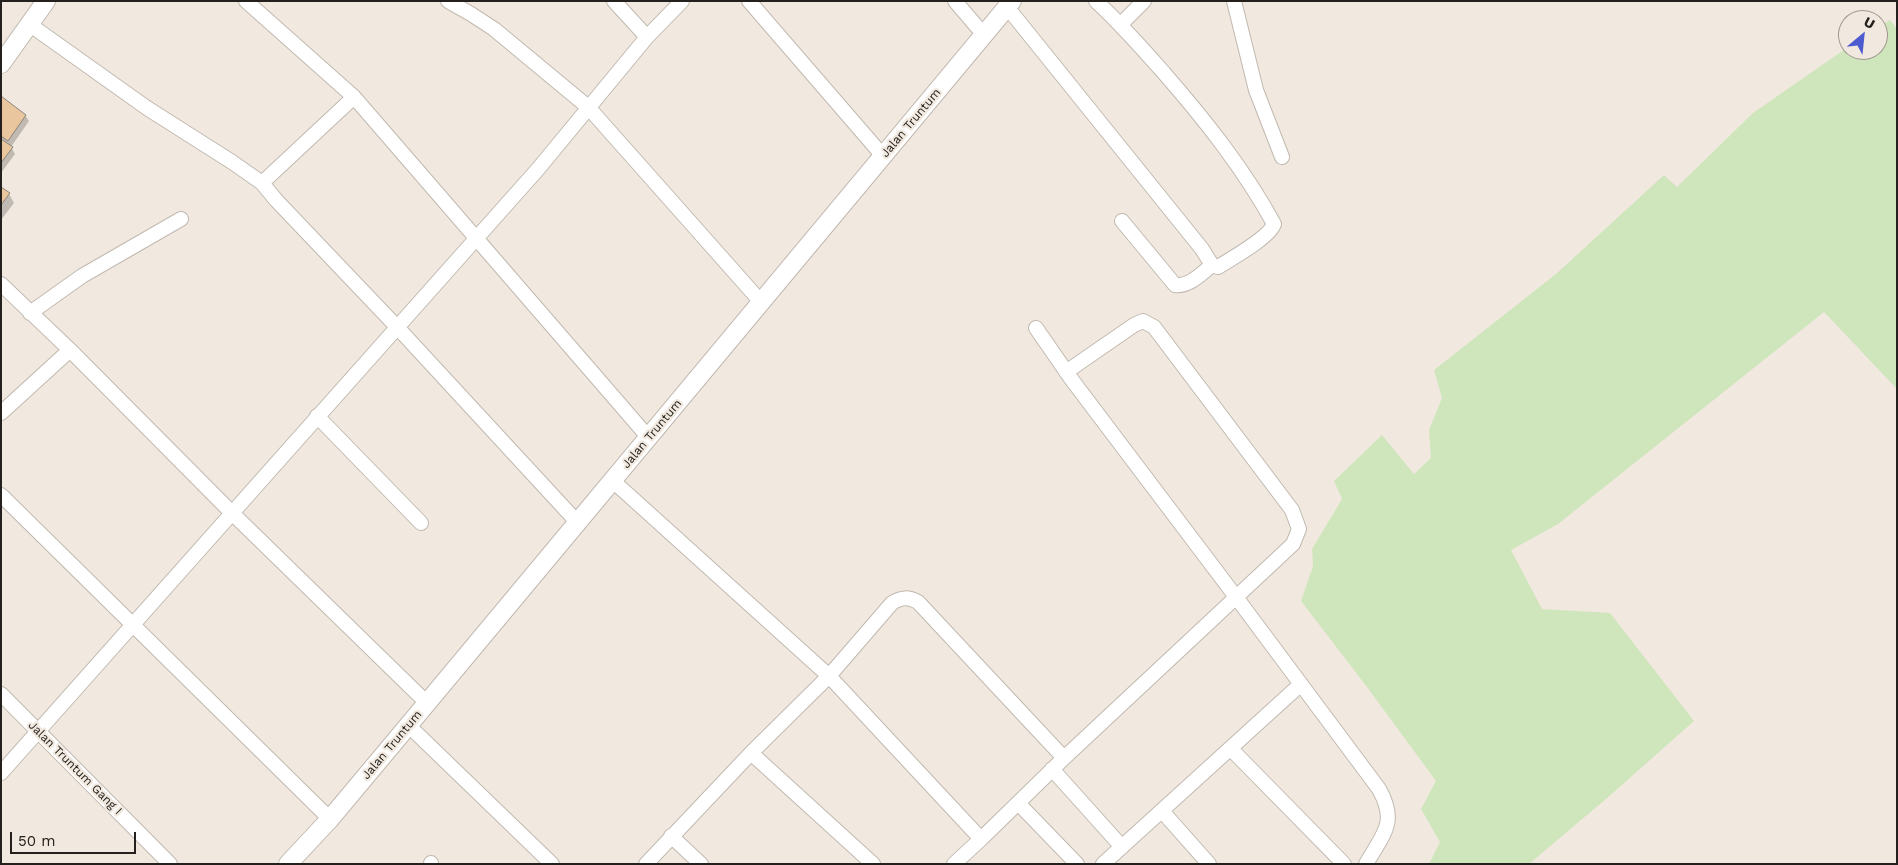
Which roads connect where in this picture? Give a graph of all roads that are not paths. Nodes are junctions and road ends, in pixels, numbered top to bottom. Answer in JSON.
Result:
{"nodes":[{"id":1,"x":46,"y":1,"type":"edge"},
{"id":2,"x":246,"y":1,"type":"edge"},
{"id":3,"x":448,"y":1,"type":"edge"},
{"id":4,"x":614,"y":1,"type":"edge"},
{"id":5,"x":682,"y":1,"type":"edge"},
{"id":6,"x":749,"y":1,"type":"edge"},
{"id":7,"x":955,"y":1,"type":"edge"},
{"id":8,"x":1096,"y":1,"type":"edge"},
{"id":9,"x":1144,"y":1,"type":"edge"},
{"id":10,"x":1234,"y":1,"type":"edge"},
{"id":11,"x":1010,"y":4,"type":"edge"},
{"id":12,"x":28,"y":24,"type":"junction"},
{"id":13,"x":1122,"y":24,"type":"junction"},
{"id":14,"x":984,"y":35,"type":"junction"},
{"id":15,"x":647,"y":37,"type":"junction"},
{"id":16,"x":1,"y":64,"type":"edge"},
{"id":17,"x":354,"y":97,"type":"junction"},
{"id":18,"x":588,"y":108,"type":"junction"},
{"id":19,"x":883,"y":156,"type":"junction"},
{"id":20,"x":1282,"y":157,"type":"dead end"},
{"id":21,"x":262,"y":183,"type":"junction"},
{"id":22,"x":182,"y":219,"type":"dead end"},
{"id":23,"x":1122,"y":222,"type":"dead end"},
{"id":24,"x":476,"y":237,"type":"junction"},
{"id":25,"x":1212,"y":265,"type":"junction"},
{"id":26,"x":1,"y":284,"type":"edge"},
{"id":27,"x":761,"y":302,"type":"junction"},
{"id":28,"x":30,"y":313,"type":"junction"},
{"id":29,"x":397,"y":327,"type":"junction"},
{"id":30,"x":1036,"y":328,"type":"dead end"},
{"id":31,"x":70,"y":350,"type":"junction"},
{"id":32,"x":1066,"y":372,"type":"junction"},
{"id":33,"x":1,"y":413,"type":"edge"},
{"id":34,"x":318,"y":416,"type":"junction"},
{"id":35,"x":649,"y":438,"type":"junction"},
{"id":36,"x":613,"y":481,"type":"junction"},
{"id":37,"x":1,"y":495,"type":"edge"},
{"id":38,"x":232,"y":513,"type":"junction"},
{"id":39,"x":421,"y":523,"type":"dead end"},
{"id":40,"x":578,"y":523,"type":"junction"},
{"id":41,"x":1236,"y":597,"type":"junction"},
{"id":42,"x":134,"y":624,"type":"junction"},
{"id":43,"x":829,"y":676,"type":"junction"},
{"id":44,"x":1302,"y":684,"type":"junction"},
{"id":45,"x":1,"y":694,"type":"edge"},
{"id":46,"x":427,"y":703,"type":"junction"},
{"id":47,"x":406,"y":728,"type":"junction"},
{"id":48,"x":38,"y":730,"type":"junction"},
{"id":49,"x":1231,"y":749,"type":"junction"},
{"id":50,"x":751,"y":753,"type":"junction"},
{"id":51,"x":1064,"y":758,"type":"junction"},
{"id":52,"x":1052,"y":769,"type":"junction"},
{"id":53,"x":1,"y":773,"type":"edge"},
{"id":54,"x":1018,"y":802,"type":"junction"},
{"id":55,"x":486,"y":806,"type":"junction"},
{"id":56,"x":1162,"y":812,"type":"junction"},
{"id":57,"x":330,"y":819,"type":"junction"},
{"id":58,"x":671,"y":836,"type":"junction"},
{"id":59,"x":981,"y":839,"type":"junction"},
{"id":60,"x":1122,"y":846,"type":"junction"},
{"id":61,"x":291,"y":863,"type":"edge"},
{"id":62,"x":170,"y":864,"type":"edge"},
{"id":63,"x":539,"y":864,"type":"edge"},
{"id":64,"x":552,"y":864,"type":"edge"},
{"id":65,"x":646,"y":864,"type":"edge"},
{"id":66,"x":701,"y":864,"type":"edge"},
{"id":67,"x":873,"y":864,"type":"edge"},
{"id":68,"x":954,"y":864,"type":"edge"},
{"id":69,"x":1077,"y":864,"type":"edge"},
{"id":70,"x":1103,"y":864,"type":"edge"},
{"id":71,"x":1209,"y":864,"type":"edge"},
{"id":72,"x":1344,"y":864,"type":"edge"},
{"id":73,"x":1366,"y":864,"type":"edge"}],
"edges":[{"from":1,"to":12,"type":"street"},
{"from":2,"to":17,"type":"street"},
{"from":3,"to":18,"type":"street"},
{"from":4,"to":15,"type":"street"},
{"from":5,"to":15,"type":"street"},
{"from":6,"to":19,"type":"street"},
{"from":7,"to":14,"type":"street"},
{"from":8,"to":13,"type":"street"},
{"from":9,"to":13,"type":"street"},
{"from":10,"to":20,"type":"street"},
{"from":11,"to":14,"type":"street","name":"Jalan Truntum"},
{"from":11,"to":25,"type":"street"},
{"from":12,"to":16,"type":"street"},
{"from":12,"to":21,"type":"street"},
{"from":13,"to":25,"type":"street"},
{"from":14,"to":19,"type":"street","name":"Jalan Truntum"},
{"from":15,"to":18,"type":"street"},
{"from":17,"to":21,"type":"street"},
{"from":17,"to":24,"type":"street"},
{"from":18,"to":24,"type":"street"},
{"from":18,"to":27,"type":"street"},
{"from":19,"to":27,"type":"street","name":"Jalan Truntum"},
{"from":21,"to":29,"type":"street"},
{"from":22,"to":28,"type":"street"},
{"from":23,"to":25,"type":"street"},
{"from":24,"to":29,"type":"street"},
{"from":24,"to":35,"type":"street"},
{"from":26,"to":28,"type":"street"},
{"from":27,"to":35,"type":"street","name":"Jalan Truntum"},
{"from":28,"to":31,"type":"street"},
{"from":29,"to":34,"type":"street"},
{"from":29,"to":40,"type":"street"},
{"from":30,"to":32,"type":"street"},
{"from":31,"to":33,"type":"street"},
{"from":31,"to":38,"type":"street"},
{"from":32,"to":41,"type":"street"},
{"from":32,"to":41,"type":"street"},
{"from":34,"to":38,"type":"street"},
{"from":34,"to":39,"type":"street"},
{"from":35,"to":36,"type":"street","name":"Jalan Truntum"},
{"from":36,"to":40,"type":"street","name":"Jalan Truntum"},
{"from":36,"to":43,"type":"street"},
{"from":37,"to":42,"type":"street"},
{"from":38,"to":42,"type":"street"},
{"from":38,"to":46,"type":"street"},
{"from":40,"to":46,"type":"street","name":"Jalan Truntum"},
{"from":41,"to":44,"type":"street"},
{"from":41,"to":51,"type":"street"},
{"from":42,"to":48,"type":"street"},
{"from":42,"to":57,"type":"street"},
{"from":43,"to":50,"type":"street"},
{"from":43,"to":51,"type":"street"},
{"from":43,"to":59,"type":"street"},
{"from":44,"to":49,"type":"street"},
{"from":44,"to":73,"type":"street"},
{"from":45,"to":48,"type":"street","name":"Jalan Truntum Gang I"},
{"from":46,"to":47,"type":"street","name":"Jalan Truntum"},
{"from":47,"to":55,"type":"street"},
{"from":47,"to":57,"type":"street","name":"Jalan Truntum"},
{"from":48,"to":53,"type":"street"},
{"from":48,"to":62,"type":"street","name":"Jalan Truntum Gang I"},
{"from":49,"to":56,"type":"street"},
{"from":49,"to":72,"type":"street"},
{"from":50,"to":58,"type":"street"},
{"from":50,"to":67,"type":"street"},
{"from":51,"to":52,"type":"street"},
{"from":52,"to":54,"type":"street"},
{"from":52,"to":60,"type":"street"},
{"from":54,"to":59,"type":"street"},
{"from":54,"to":69,"type":"street"},
{"from":55,"to":63,"type":"street"},
{"from":55,"to":64,"type":"street"},
{"from":56,"to":60,"type":"street"},
{"from":56,"to":71,"type":"street"},
{"from":57,"to":61,"type":"street","name":"Jalan Truntum"},
{"from":58,"to":65,"type":"street"},
{"from":58,"to":66,"type":"street"},
{"from":59,"to":68,"type":"street"},
{"from":60,"to":70,"type":"street"}]}
